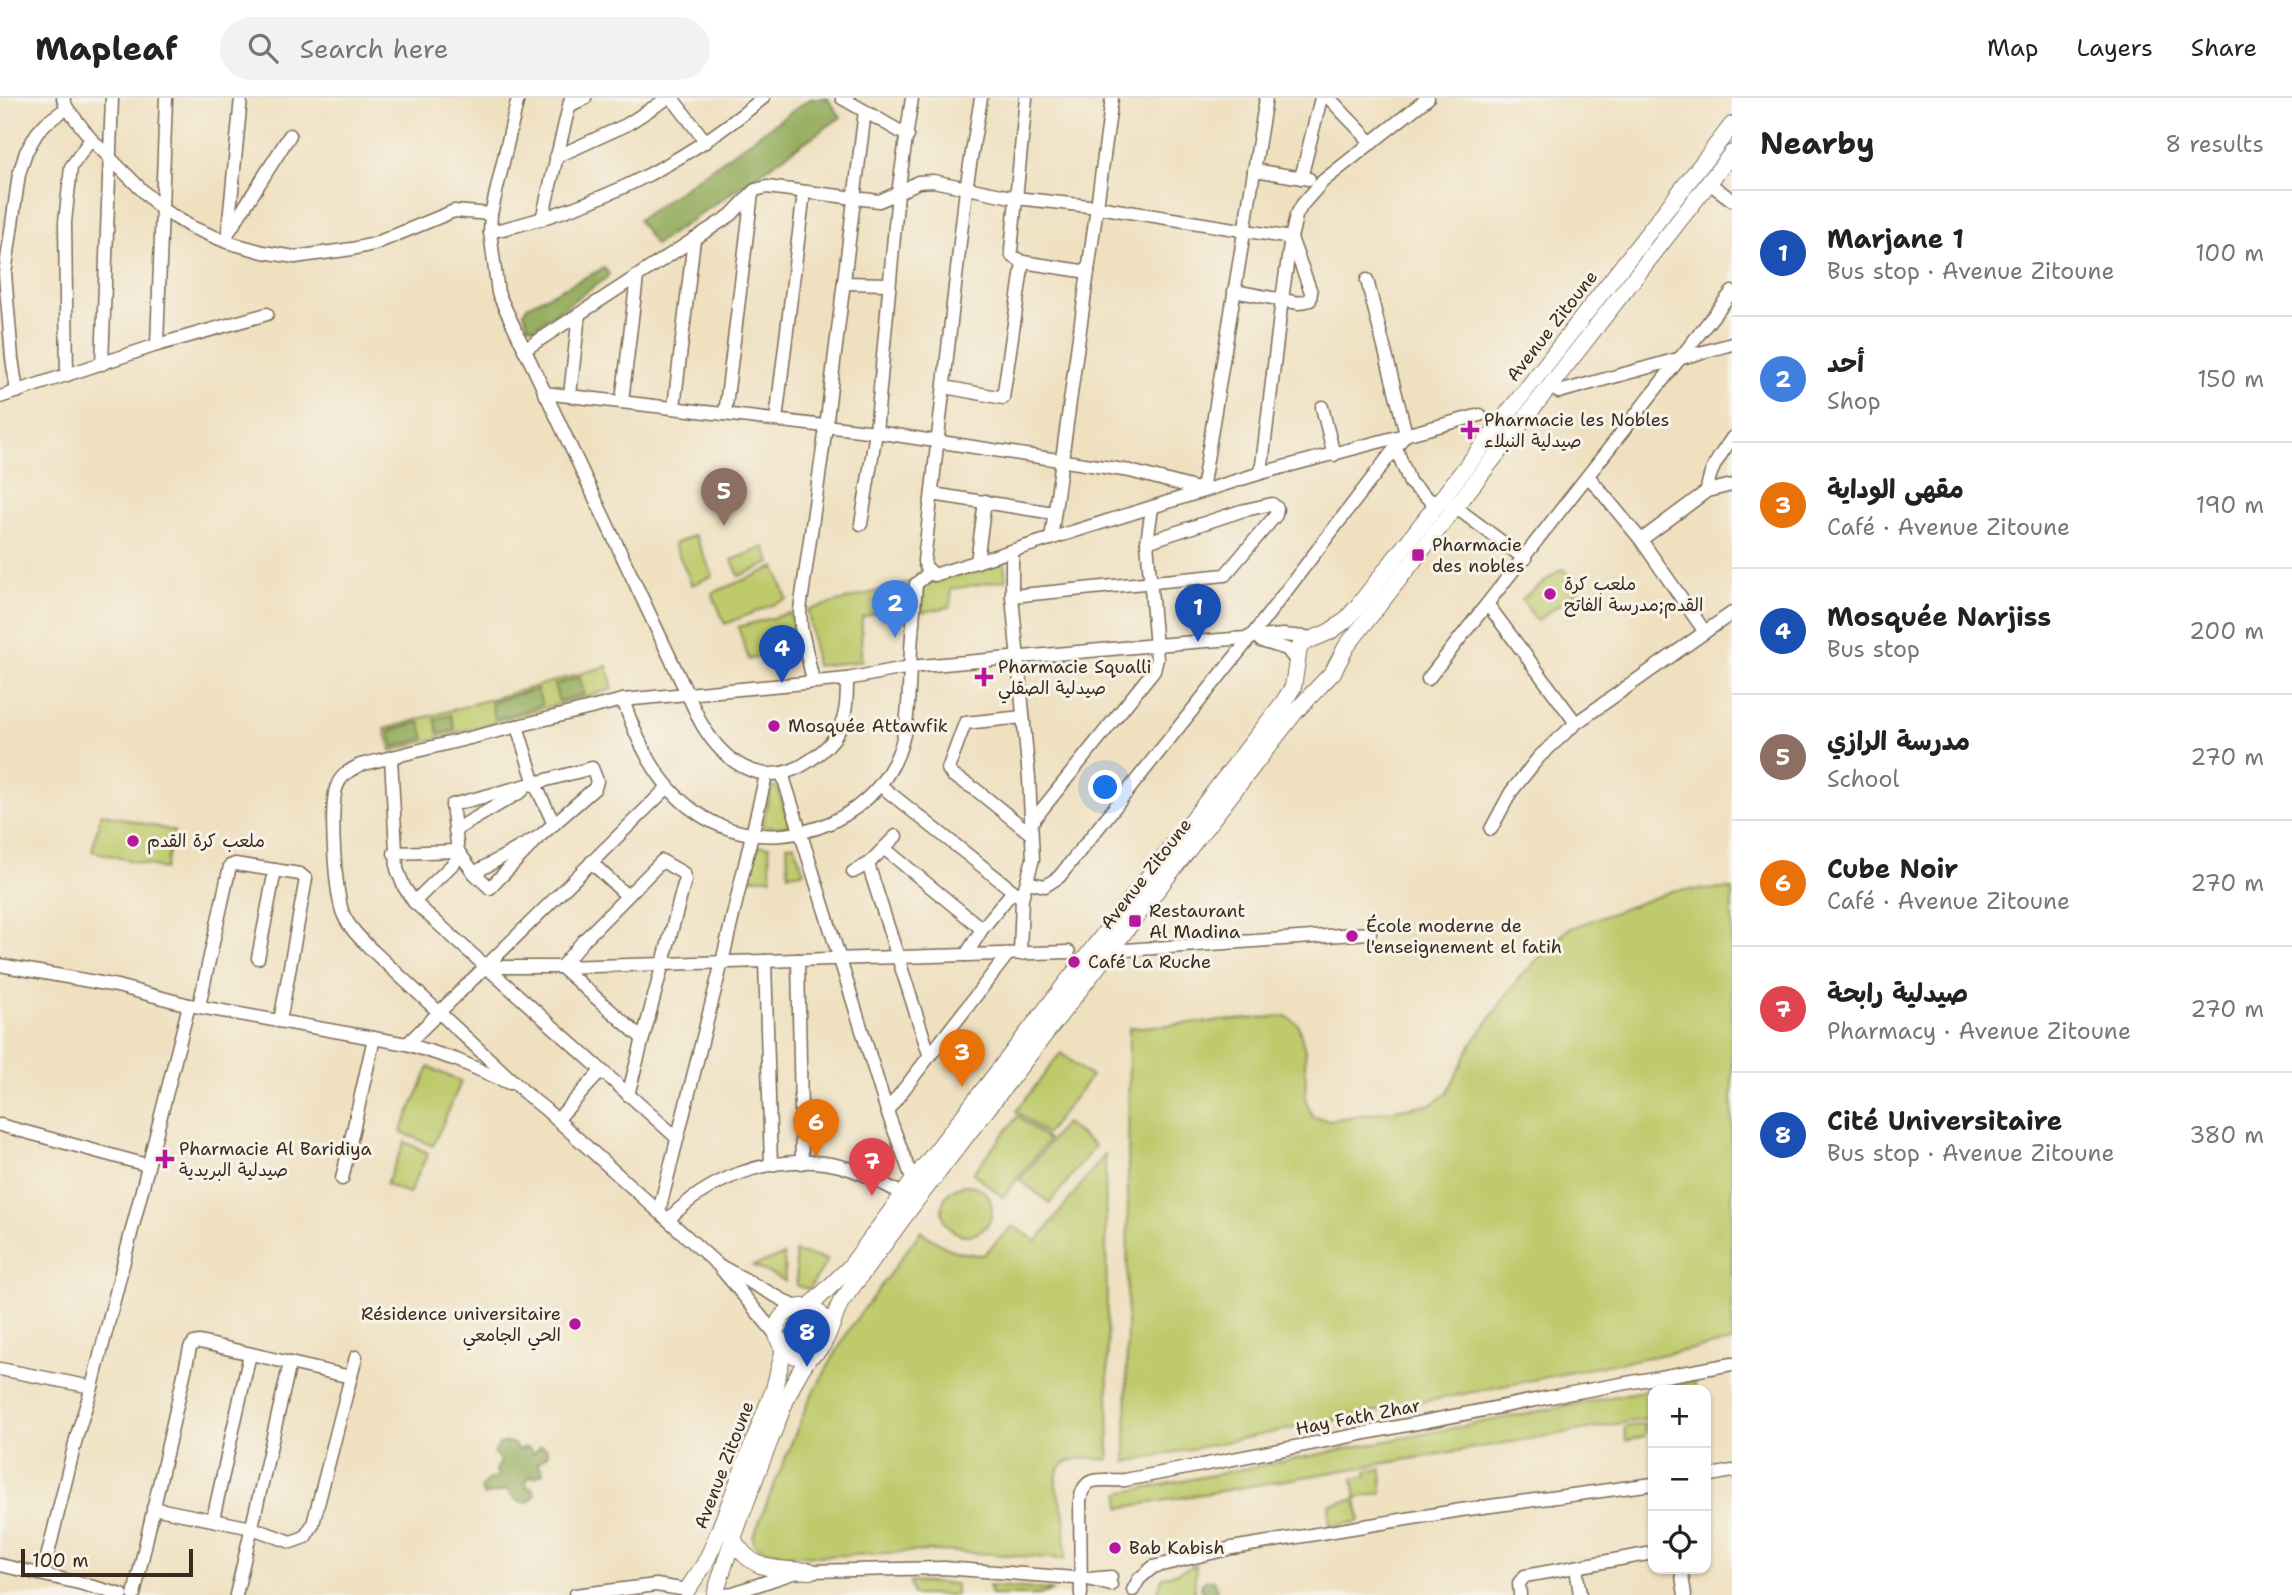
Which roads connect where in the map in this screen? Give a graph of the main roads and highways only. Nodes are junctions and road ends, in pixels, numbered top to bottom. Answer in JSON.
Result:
{"nodes":[{"id":1,"x":1732,"y":125,"type":"edge"},
{"id":2,"x":1732,"y":153,"type":"edge"},
{"id":3,"x":1445,"y":504,"type":"junction"},
{"id":4,"x":1315,"y":638,"type":"junction"},
{"id":5,"x":1296,"y":662,"type":"junction"},
{"id":6,"x":1332,"y":671,"type":"junction"},
{"id":7,"x":802,"y":1307,"type":"junction"},
{"id":8,"x":827,"y":1335,"type":"junction"},
{"id":9,"x":781,"y":1342,"type":"junction"},
{"id":10,"x":810,"y":1356,"type":"junction"},
{"id":11,"x":732,"y":1537,"type":"junction"},
{"id":12,"x":810,"y":1571,"type":"road end"},
{"id":13,"x":682,"y":1592,"type":"edge"},
{"id":14,"x":714,"y":1595,"type":"edge"}],
"edges":[{"from":1,"to":3,"type":"main road","name":"Avenue Zitoune"},
{"from":2,"to":3,"type":"main road","name":"Avenue Zitoune"},
{"from":3,"to":4,"type":"main road","name":"Avenue Zitoune"},
{"from":3,"to":6,"type":"main road","name":"Avenue Zitoune"},
{"from":4,"to":5,"type":"main road"},
{"from":4,"to":6,"type":"main road"},
{"from":5,"to":6,"type":"main road"},
{"from":5,"to":7,"type":"main road","name":"Avenue Zitoune"},
{"from":6,"to":8,"type":"main road","name":"Avenue Zitoune"},
{"from":7,"to":8,"type":"main road"},
{"from":7,"to":9,"type":"main road"},
{"from":8,"to":10,"type":"main road"},
{"from":9,"to":10,"type":"main road"},
{"from":9,"to":13,"type":"main road","name":"Avenue Zitoune"},
{"from":10,"to":11,"type":"main road","name":"Avenue Zitoune"},
{"from":11,"to":12,"type":"main road"},
{"from":11,"to":14,"type":"main road","name":"Avenue Zitoune"},
{"from":13,"to":14,"type":"main road"}]}
